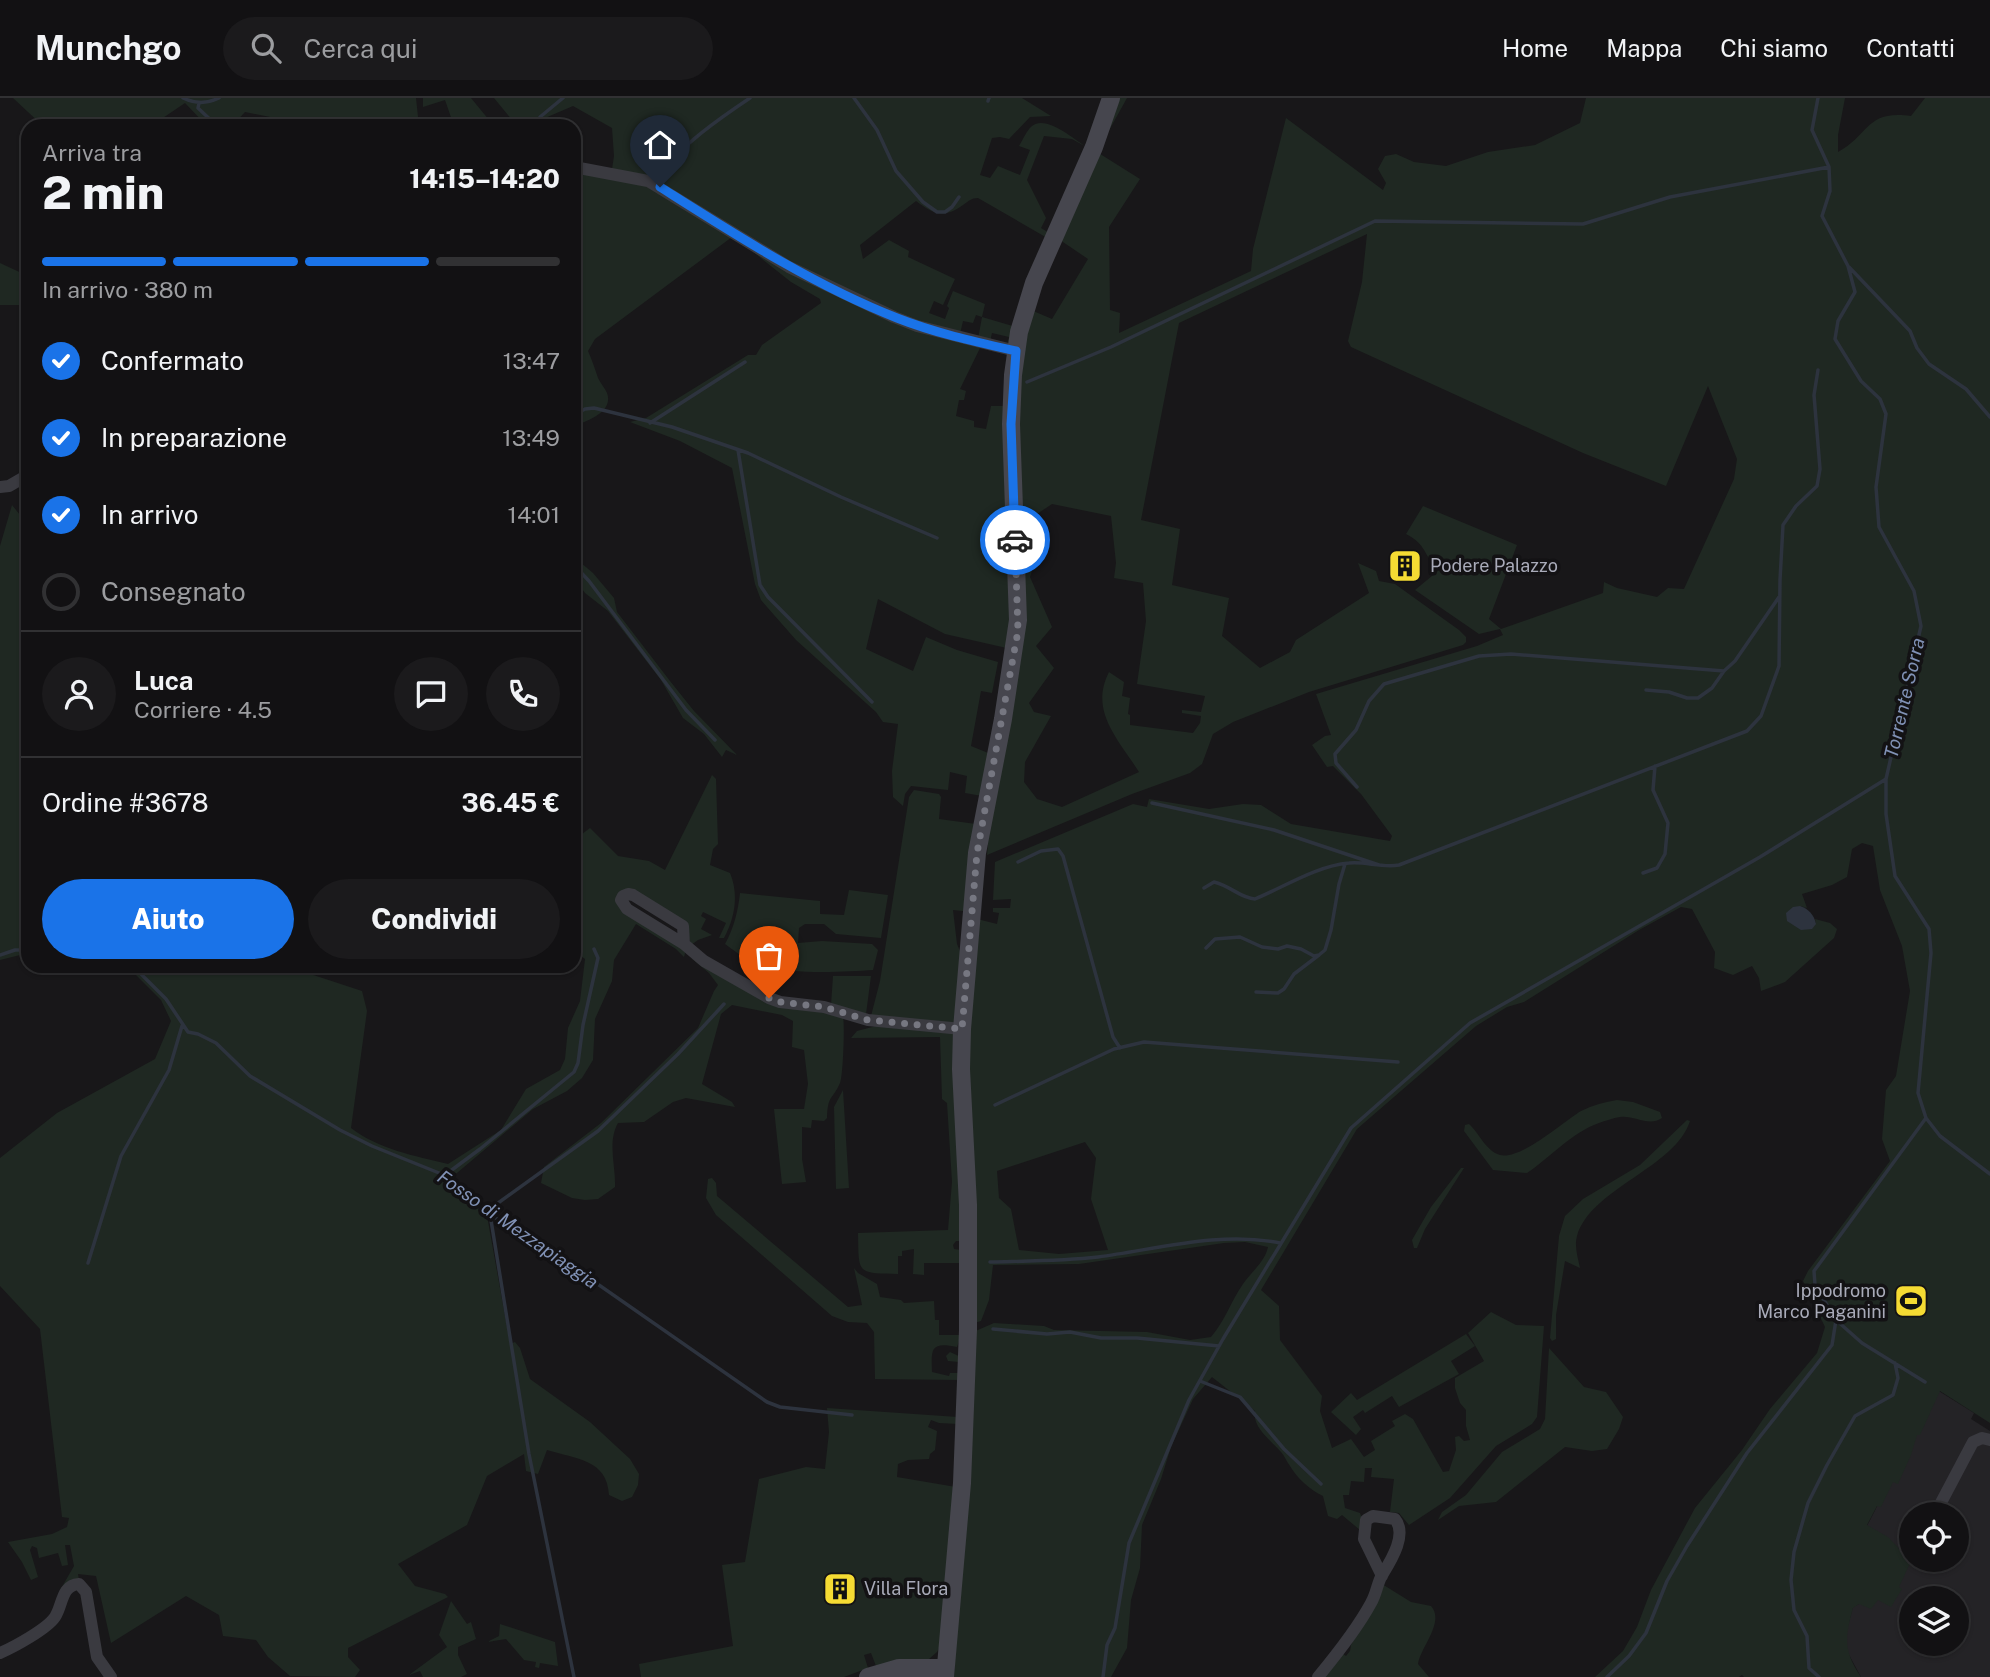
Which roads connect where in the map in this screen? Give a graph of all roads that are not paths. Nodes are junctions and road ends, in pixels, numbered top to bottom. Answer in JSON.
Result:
{"nodes":[{"id":1,"x":1111,"y":98,"type":"edge"},
{"id":2,"x":581,"y":168,"type":"edge"},
{"id":3,"x":1016,"y":351,"type":"junction"},
{"id":4,"x":21,"y":479,"type":"edge"},
{"id":5,"x":0,"y":487,"type":"edge"},
{"id":6,"x":684,"y":944,"type":"junction"},
{"id":7,"x":962,"y":1029,"type":"junction"},
{"id":8,"x":1990,"y":1440,"type":"edge"},
{"id":9,"x":1941,"y":1502,"type":"edge"},
{"id":10,"x":1382,"y":1576,"type":"junction"},
{"id":11,"x":0,"y":1653,"type":"edge"},
{"id":12,"x":945,"y":1673,"type":"edge"},
{"id":13,"x":111,"y":1677,"type":"edge"},
{"id":14,"x":868,"y":1677,"type":"edge"},
{"id":15,"x":1318,"y":1677,"type":"edge"}],
"edges":[{"from":1,"to":3,"type":"main road"},
{"from":2,"to":3,"type":"street"},
{"from":3,"to":7,"type":"main road"},
{"from":4,"to":5,"type":"street"},
{"from":6,"to":6,"type":"street"},
{"from":6,"to":7,"type":"street"},
{"from":7,"to":12,"type":"main road"},
{"from":8,"to":9,"type":"street"},
{"from":10,"to":10,"type":"street"},
{"from":10,"to":15,"type":"street"},
{"from":11,"to":13,"type":"street"},
{"from":12,"to":14,"type":"main road"}]}
